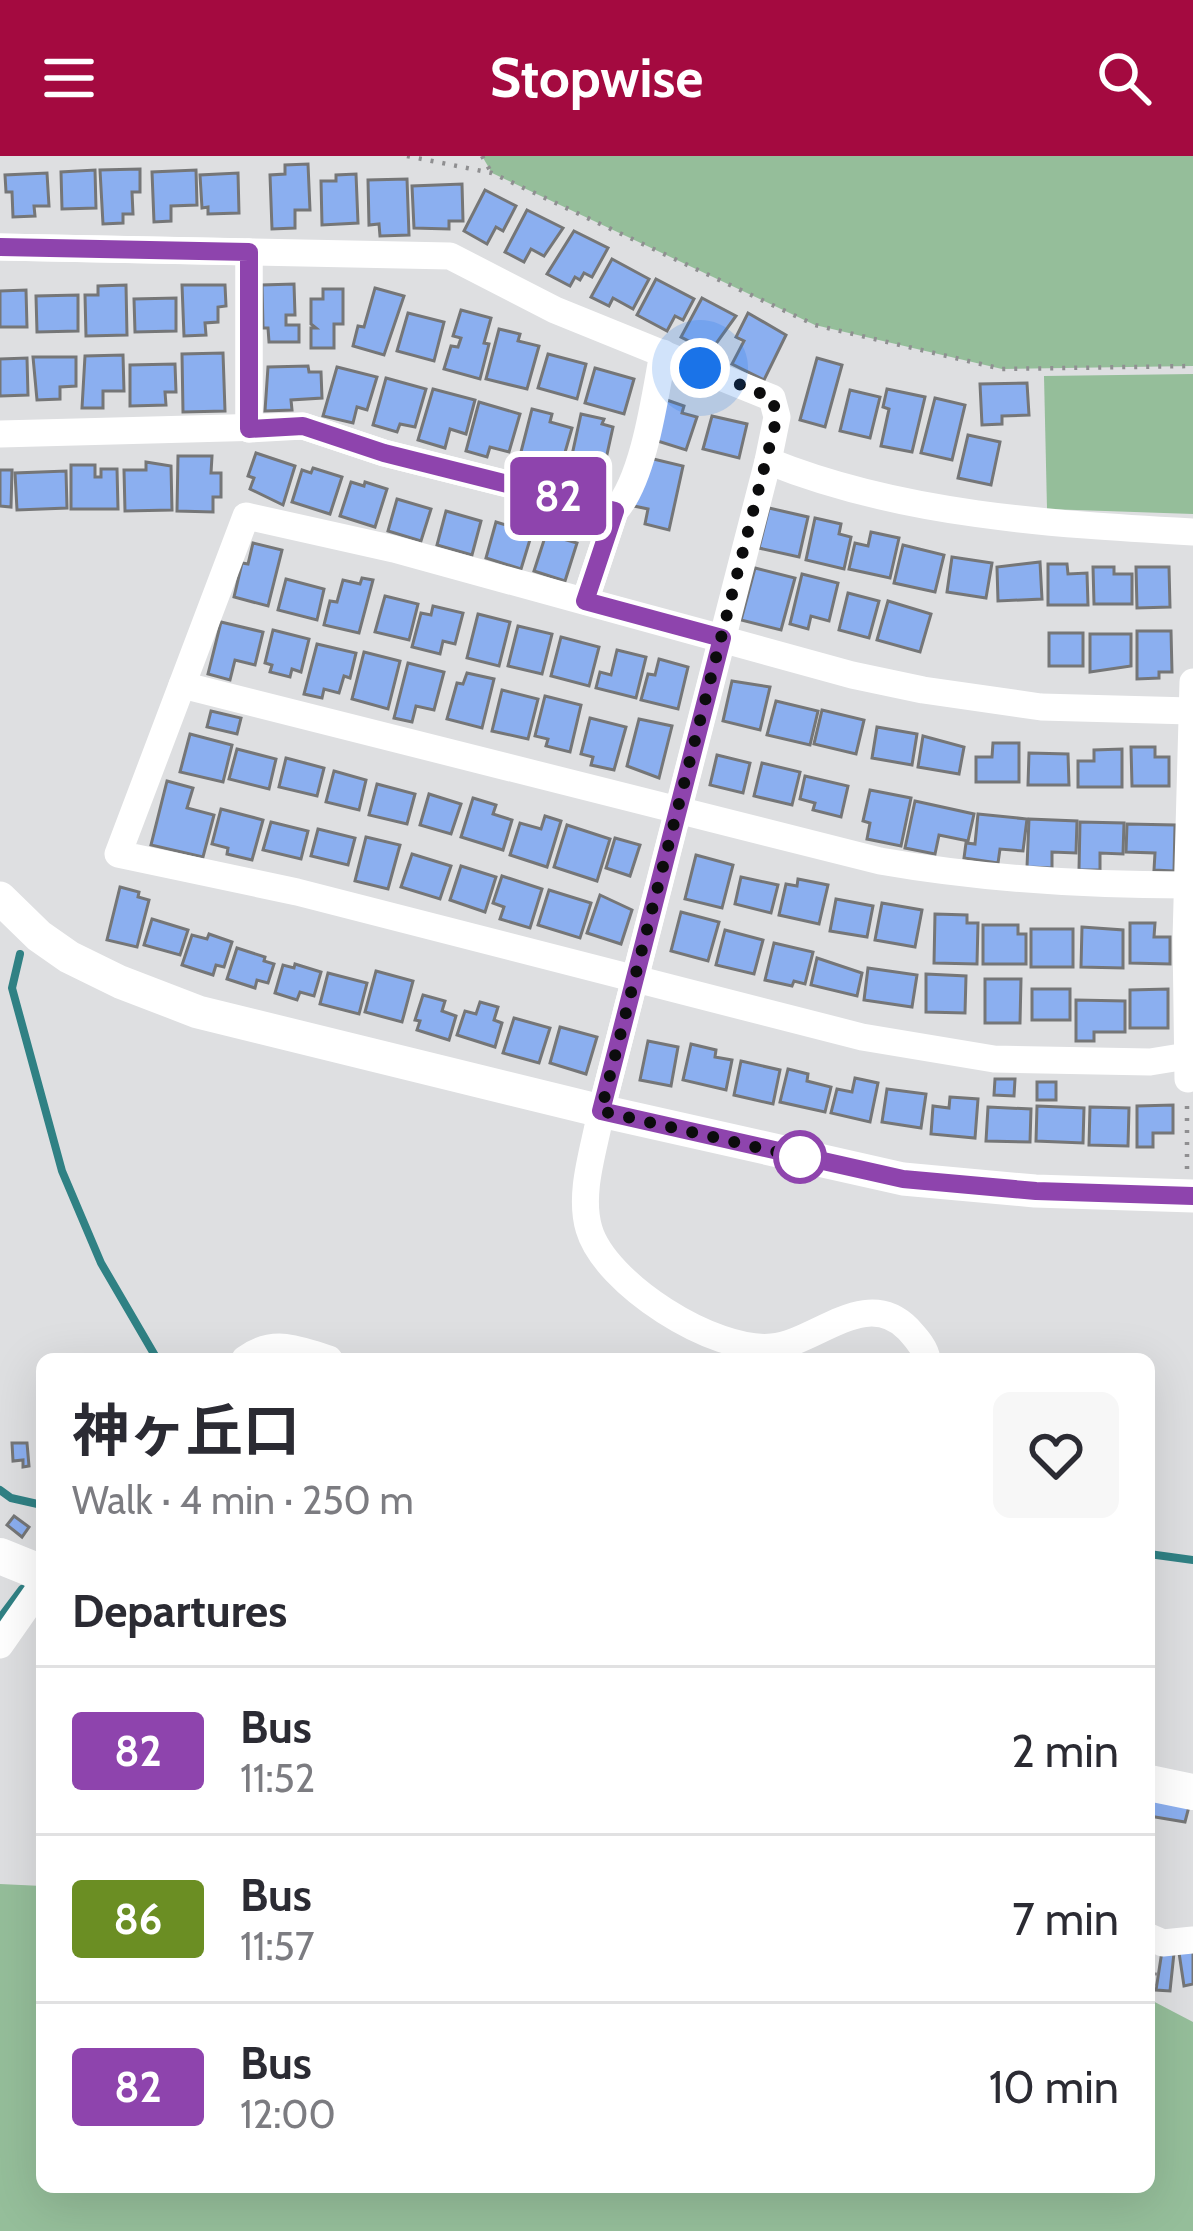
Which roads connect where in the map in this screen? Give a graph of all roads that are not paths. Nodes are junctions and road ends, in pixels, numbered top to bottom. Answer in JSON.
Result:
{"nodes":[{"id":1,"x":0,"y":247,"type":"edge"},
{"id":2,"x":249,"y":252,"type":"junction"},
{"id":3,"x":663,"y":353,"type":"junction"},
{"id":4,"x":249,"y":429,"type":"junction"},
{"id":5,"x":0,"y":434,"type":"edge"},
{"id":6,"x":768,"y":460,"type":"junction"},
{"id":7,"x":615,"y":511,"type":"junction"},
{"id":8,"x":1193,"y":532,"type":"edge"},
{"id":9,"x":585,"y":601,"type":"junction"},
{"id":10,"x":722,"y":638,"type":"junction"},
{"id":11,"x":1193,"y":682,"type":"edge"},
{"id":12,"x":182,"y":685,"type":"junction"},
{"id":13,"x":1191,"y":711,"type":"edge"},
{"id":14,"x":679,"y":811,"type":"junction"},
{"id":15,"x":1188,"y":885,"type":"junction"},
{"id":16,"x":0,"y":898,"type":"edge"},
{"id":17,"x":635,"y":980,"type":"junction"},
{"id":18,"x":601,"y":1111,"type":"junction"},
{"id":19,"x":1193,"y":1196,"type":"edge"},
{"id":20,"x":255,"y":1353,"type":"edge"},
{"id":21,"x":307,"y":1353,"type":"edge"},
{"id":22,"x":926,"y":1353,"type":"edge"},
{"id":23,"x":0,"y":1556,"type":"edge"},
{"id":24,"x":36,"y":1571,"type":"edge"},
{"id":25,"x":36,"y":1594,"type":"edge"},
{"id":26,"x":0,"y":1645,"type":"edge"},
{"id":27,"x":1155,"y":1785,"type":"edge"},
{"id":28,"x":1193,"y":1792,"type":"edge"},
{"id":29,"x":1156,"y":1940,"type":"edge"},
{"id":30,"x":1193,"y":1940,"type":"edge"}],
"edges":[{"from":1,"to":2,"type":"street"},
{"from":2,"to":3,"type":"street"},
{"from":2,"to":4,"type":"street"},
{"from":3,"to":6,"type":"street"},
{"from":3,"to":7,"type":"street"},
{"from":4,"to":5,"type":"street"},
{"from":4,"to":7,"type":"street"},
{"from":6,"to":8,"type":"street"},
{"from":6,"to":10,"type":"street"},
{"from":7,"to":9,"type":"street"},
{"from":9,"to":10,"type":"street"},
{"from":9,"to":12,"type":"street"},
{"from":10,"to":13,"type":"street"},
{"from":10,"to":14,"type":"street"},
{"from":11,"to":13,"type":"street"},
{"from":12,"to":14,"type":"street"},
{"from":12,"to":17,"type":"street"},
{"from":13,"to":15,"type":"street"},
{"from":14,"to":15,"type":"street"},
{"from":14,"to":17,"type":"street"},
{"from":15,"to":17,"type":"street"},
{"from":16,"to":18,"type":"street"},
{"from":17,"to":18,"type":"street"},
{"from":18,"to":19,"type":"street"},
{"from":18,"to":22,"type":"street"},
{"from":20,"to":21,"type":"street"},
{"from":23,"to":24,"type":"main road"},
{"from":25,"to":26,"type":"street"},
{"from":27,"to":28,"type":"main road"},
{"from":29,"to":30,"type":"street"}]}
